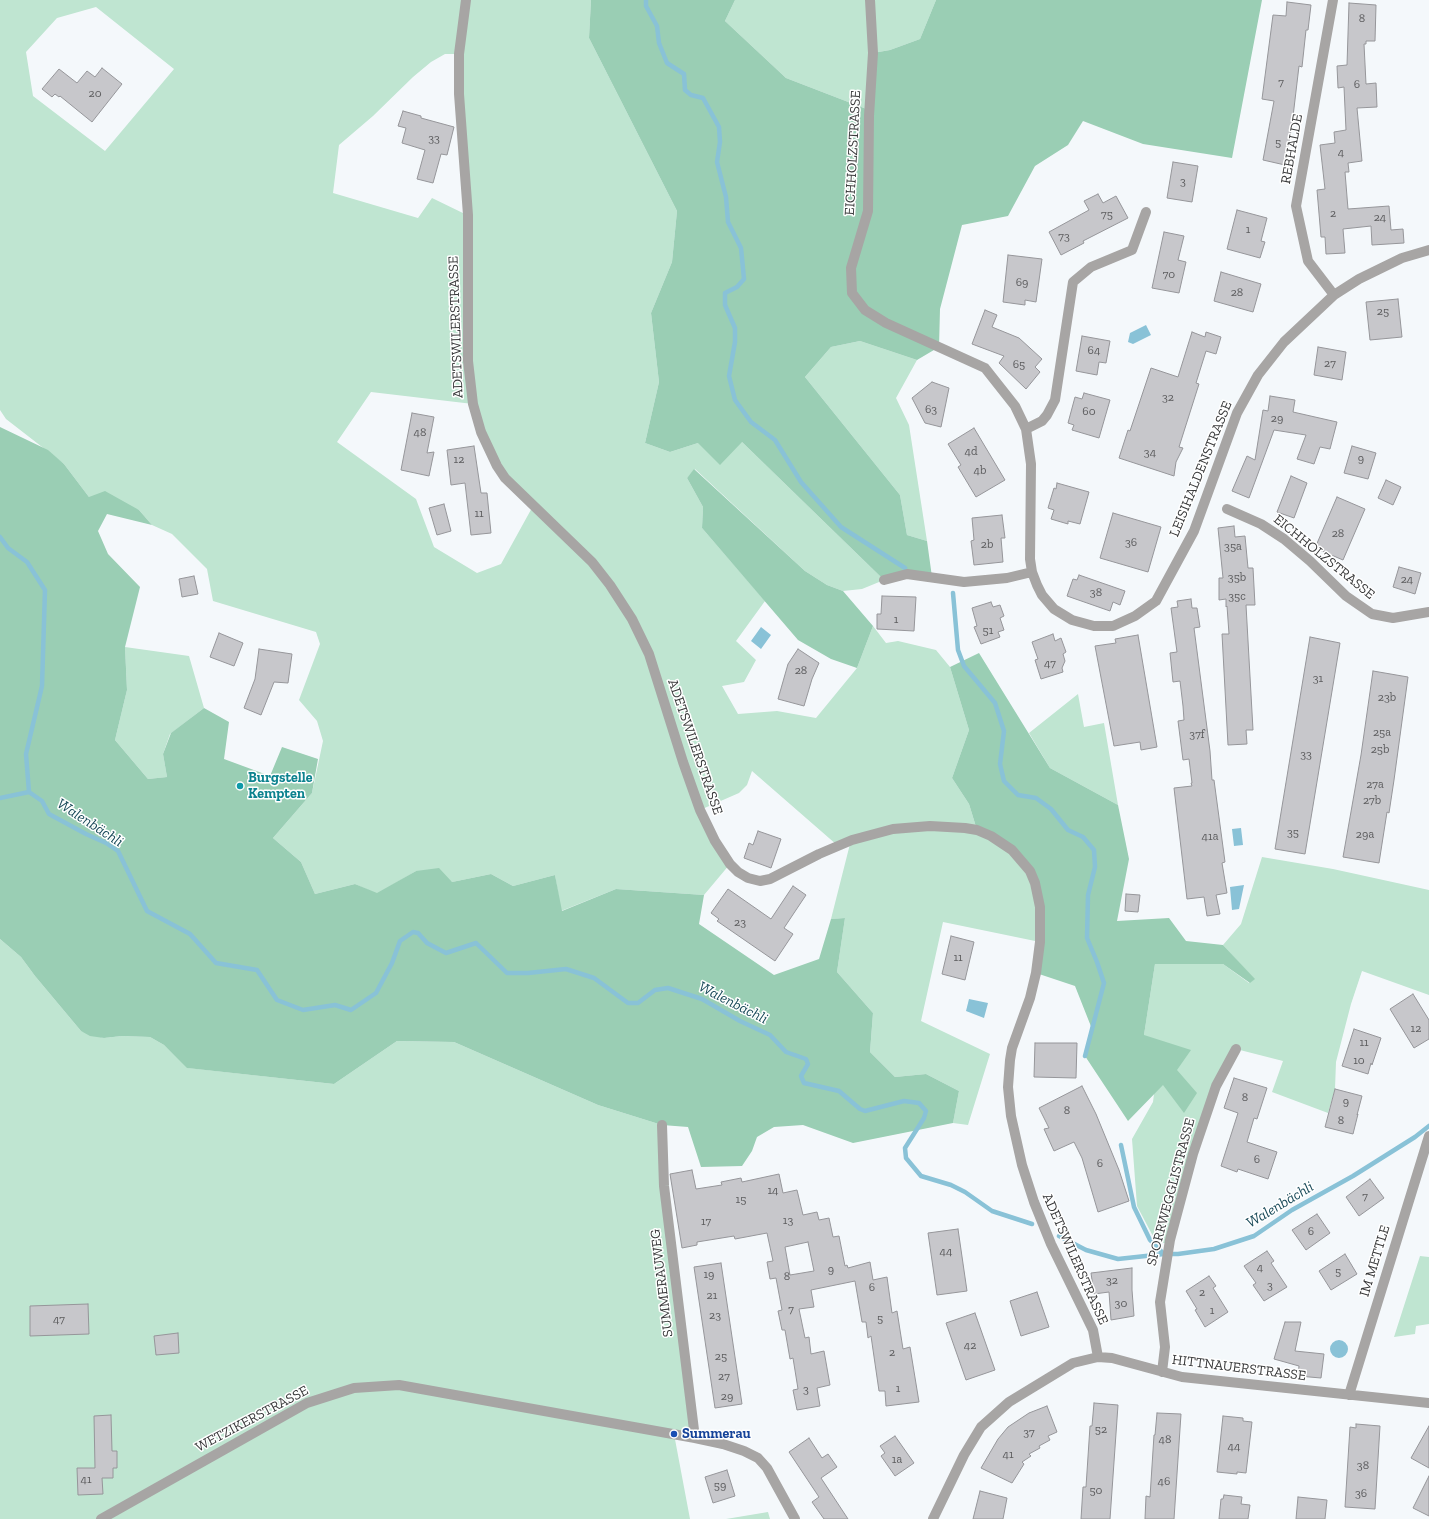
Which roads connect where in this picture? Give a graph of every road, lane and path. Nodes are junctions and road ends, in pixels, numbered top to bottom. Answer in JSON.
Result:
{"nodes":[{"id":1,"x":466,"y":0,"type":"edge"},
{"id":2,"x":870,"y":0,"type":"edge"},
{"id":3,"x":1333,"y":0,"type":"edge"},
{"id":4,"x":1146,"y":212,"type":"dead end"},
{"id":5,"x":1429,"y":250,"type":"edge"},
{"id":6,"x":1334,"y":295,"type":"junction"},
{"id":7,"x":1026,"y":429,"type":"junction"},
{"id":8,"x":1227,"y":509,"type":"dead end"},
{"id":9,"x":1032,"y":572,"type":"junction"},
{"id":10,"x":884,"y":580,"type":"dead end"},
{"id":11,"x":1429,"y":612,"type":"edge"},
{"id":12,"x":1236,"y":1049,"type":"dead end"},
{"id":13,"x":662,"y":1125,"type":"dead end"},
{"id":14,"x":1429,"y":1137,"type":"edge"},
{"id":15,"x":1098,"y":1357,"type":"junction"},
{"id":16,"x":1162,"y":1372,"type":"junction"},
{"id":17,"x":1349,"y":1395,"type":"junction"},
{"id":18,"x":1429,"y":1403,"type":"edge"},
{"id":19,"x":695,"y":1438,"type":"junction"},
{"id":20,"x":101,"y":1519,"type":"edge"},
{"id":21,"x":795,"y":1519,"type":"edge"},
{"id":22,"x":933,"y":1519,"type":"edge"}],
"edges":[{"from":1,"to":15,"type":"street","name":"ADETSWILERSTRASSE"},
{"from":2,"to":7,"type":"street","name":"EICHHOLZSTRASSE"},
{"from":3,"to":6,"type":"street","name":"REBHALDE"},
{"from":4,"to":7,"type":"street"},
{"from":5,"to":6,"type":"street","name":"LEISIHALDENSTRASSE"},
{"from":6,"to":9,"type":"street","name":"LEISIHALDENSTRASSE"},
{"from":7,"to":9,"type":"street","name":"LEISIHALDENSTRASSE"},
{"from":8,"to":11,"type":"street","name":"EICHHOLZSTRASSE"},
{"from":9,"to":10,"type":"street"},
{"from":12,"to":16,"type":"street","name":"SPORRWEGGLISTRASSE"},
{"from":13,"to":19,"type":"street","name":"SUMMERAUWEG"},
{"from":14,"to":17,"type":"street","name":"IM METTLE"},
{"from":15,"to":16,"type":"street","name":"HITTNAUERSTRASSE"},
{"from":15,"to":22,"type":"street","name":"HITTNAUERSTRASSE"},
{"from":16,"to":17,"type":"street","name":"HITTNAUERSTRASSE"},
{"from":17,"to":18,"type":"street","name":"HITTNAUERSTRASSE"},
{"from":19,"to":20,"type":"street","name":"WETZIKERSTRASSE"},
{"from":19,"to":21,"type":"street"}]}
